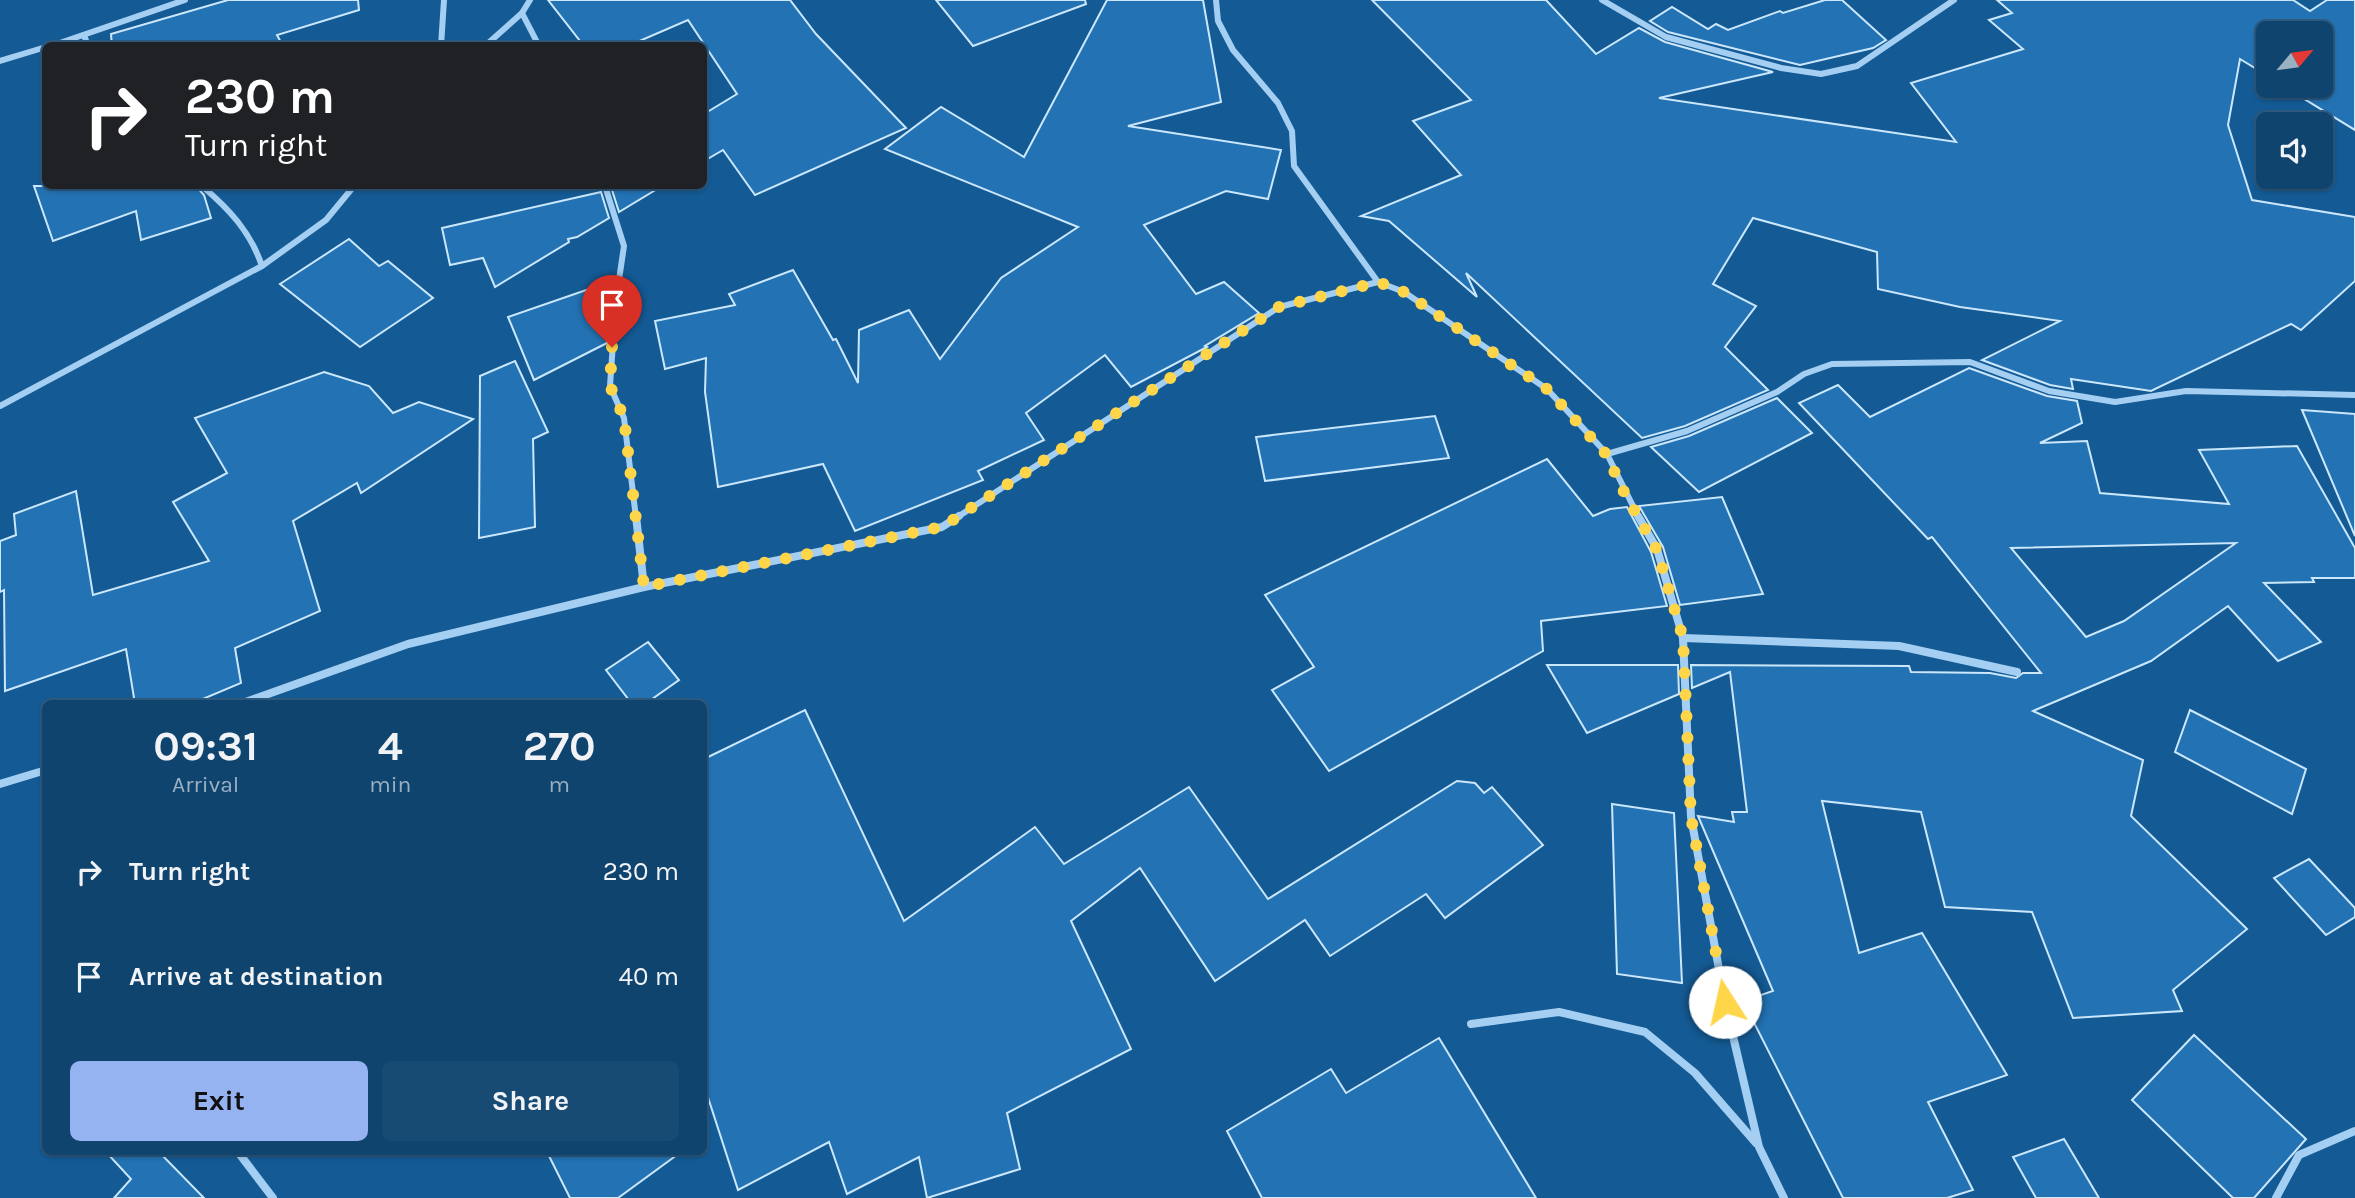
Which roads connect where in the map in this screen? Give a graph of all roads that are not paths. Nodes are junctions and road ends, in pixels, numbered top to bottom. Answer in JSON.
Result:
{"nodes":[{"id":1,"x":185,"y":0,"type":"edge"},
{"id":2,"x":444,"y":0,"type":"edge"},
{"id":3,"x":530,"y":0,"type":"edge"},
{"id":4,"x":1216,"y":0,"type":"edge"},
{"id":5,"x":1602,"y":0,"type":"edge"},
{"id":6,"x":1954,"y":0,"type":"edge"},
{"id":7,"x":522,"y":13,"type":"junction"},
{"id":8,"x":84,"y":35,"type":"junction"},
{"id":9,"x":63,"y":42,"type":"edge"},
{"id":10,"x":87,"y":42,"type":"edge"},
{"id":11,"x":441,"y":42,"type":"edge"},
{"id":12,"x":489,"y":42,"type":"edge"},
{"id":13,"x":537,"y":42,"type":"edge"},
{"id":14,"x":42,"y":48,"type":"edge"},
{"id":15,"x":0,"y":61,"type":"edge"},
{"id":16,"x":205,"y":189,"type":"edge"},
{"id":17,"x":352,"y":189,"type":"edge"},
{"id":18,"x":606,"y":189,"type":"edge"},
{"id":19,"x":262,"y":266,"type":"junction"},
{"id":20,"x":1378,"y":282,"type":"junction"},
{"id":21,"x":2355,"y":395,"type":"edge"},
{"id":22,"x":0,"y":406,"type":"edge"},
{"id":23,"x":1606,"y":454,"type":"junction"},
{"id":24,"x":644,"y":587,"type":"junction"},
{"id":25,"x":1683,"y":638,"type":"junction"},
{"id":26,"x":2017,"y":672,"type":"dead end"},
{"id":27,"x":251,"y":700,"type":"edge"},
{"id":28,"x":42,"y":771,"type":"edge"},
{"id":29,"x":0,"y":784,"type":"edge"},
{"id":30,"x":1471,"y":1024,"type":"dead end"},
{"id":31,"x":2355,"y":1131,"type":"edge"},
{"id":32,"x":1759,"y":1146,"type":"junction"},
{"id":33,"x":240,"y":1155,"type":"edge"},
{"id":34,"x":273,"y":1198,"type":"edge"},
{"id":35,"x":1784,"y":1198,"type":"edge"},
{"id":36,"x":2276,"y":1198,"type":"edge"}],
"edges":[{"from":1,"to":8,"type":"street"},
{"from":2,"to":11,"type":"street"},
{"from":3,"to":7,"type":"street"},
{"from":4,"to":20,"type":"street"},
{"from":5,"to":6,"type":"street"},
{"from":7,"to":12,"type":"street"},
{"from":7,"to":13,"type":"street"},
{"from":8,"to":9,"type":"street"},
{"from":8,"to":10,"type":"street"},
{"from":14,"to":15,"type":"street"},
{"from":16,"to":19,"type":"street"},
{"from":17,"to":19,"type":"street"},
{"from":18,"to":24,"type":"street"},
{"from":19,"to":22,"type":"street"},
{"from":20,"to":23,"type":"street"},
{"from":20,"to":24,"type":"street"},
{"from":21,"to":23,"type":"street"},
{"from":23,"to":25,"type":"street"},
{"from":24,"to":27,"type":"street"},
{"from":25,"to":26,"type":"street"},
{"from":25,"to":32,"type":"street"},
{"from":28,"to":29,"type":"street"},
{"from":30,"to":32,"type":"street"},
{"from":31,"to":36,"type":"street"},
{"from":32,"to":35,"type":"street"},
{"from":33,"to":34,"type":"street"}]}
